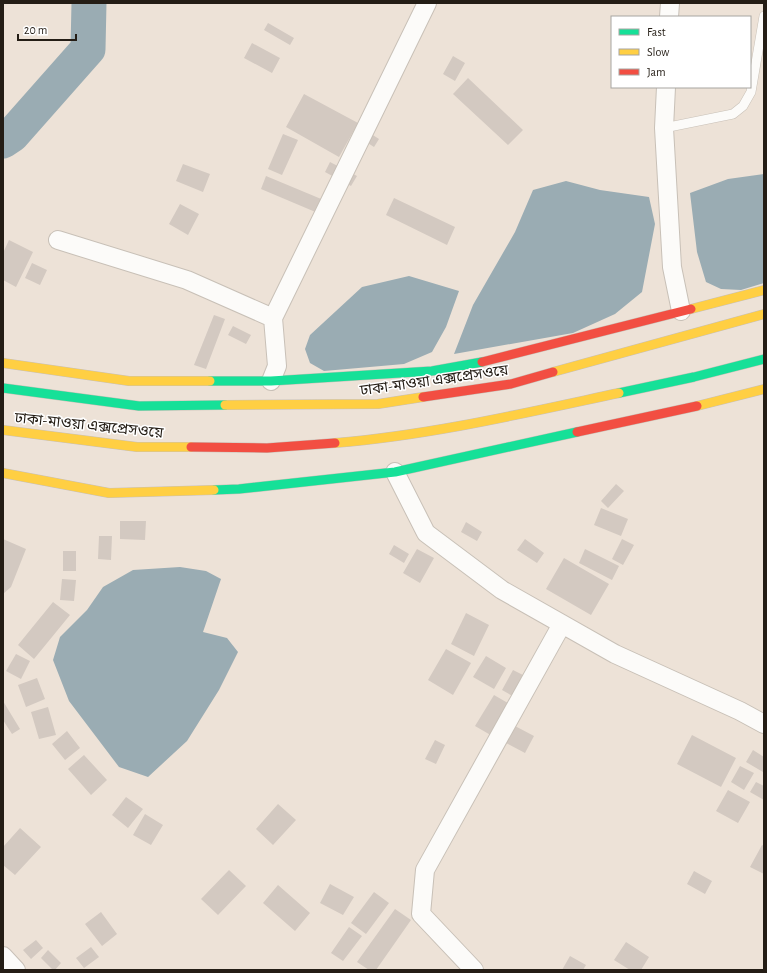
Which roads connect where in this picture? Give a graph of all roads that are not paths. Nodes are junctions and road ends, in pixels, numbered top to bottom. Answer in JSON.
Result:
{"nodes":[{"id":1,"x":427,"y":3,"type":"edge"},
{"id":2,"x":670,"y":3,"type":"edge"},
{"id":3,"x":669,"y":16,"type":"edge"},
{"id":4,"x":764,"y":16,"type":"edge"},
{"id":5,"x":666,"y":88,"type":"edge"},
{"id":6,"x":664,"y":128,"type":"junction"},
{"id":7,"x":58,"y":240,"type":"dead end"},
{"id":8,"x":764,"y":290,"type":"edge"},
{"id":9,"x":681,"y":311,"type":"junction"},
{"id":10,"x":764,"y":314,"type":"edge"},
{"id":11,"x":273,"y":318,"type":"junction"},
{"id":12,"x":764,"y":359,"type":"edge"},
{"id":13,"x":3,"y":363,"type":"edge"},
{"id":14,"x":271,"y":381,"type":"junction"},
{"id":15,"x":3,"y":388,"type":"edge"},
{"id":16,"x":764,"y":389,"type":"edge"},
{"id":17,"x":3,"y":430,"type":"edge"},
{"id":18,"x":396,"y":472,"type":"junction"},
{"id":19,"x":3,"y":473,"type":"edge"},
{"id":20,"x":562,"y":624,"type":"junction"},
{"id":21,"x":764,"y":724,"type":"edge"},
{"id":22,"x":3,"y":956,"type":"edge"},
{"id":23,"x":16,"y":970,"type":"edge"},
{"id":24,"x":474,"y":970,"type":"edge"}],
"edges":[{"from":1,"to":11,"type":"street"},
{"from":2,"to":3,"type":"street"},
{"from":4,"to":6,"type":"lane"},
{"from":5,"to":6,"type":"street"},
{"from":6,"to":9,"type":"street"},
{"from":7,"to":11,"type":"street"},
{"from":8,"to":9,"type":"main road"},
{"from":9,"to":14,"type":"main road"},
{"from":10,"to":15,"type":"main road","name":"ঢাকা-মাওয়া এক্সপ্রেসওয়ে"},
{"from":11,"to":14,"type":"street"},
{"from":12,"to":17,"type":"main road","name":"ঢাকা-মাওয়া এক্সপ্রেসওয়ে"},
{"from":13,"to":14,"type":"main road"},
{"from":16,"to":18,"type":"main road"},
{"from":18,"to":19,"type":"main road"},
{"from":18,"to":20,"type":"street"},
{"from":20,"to":21,"type":"street"},
{"from":20,"to":24,"type":"street"},
{"from":22,"to":23,"type":"street"}]}
